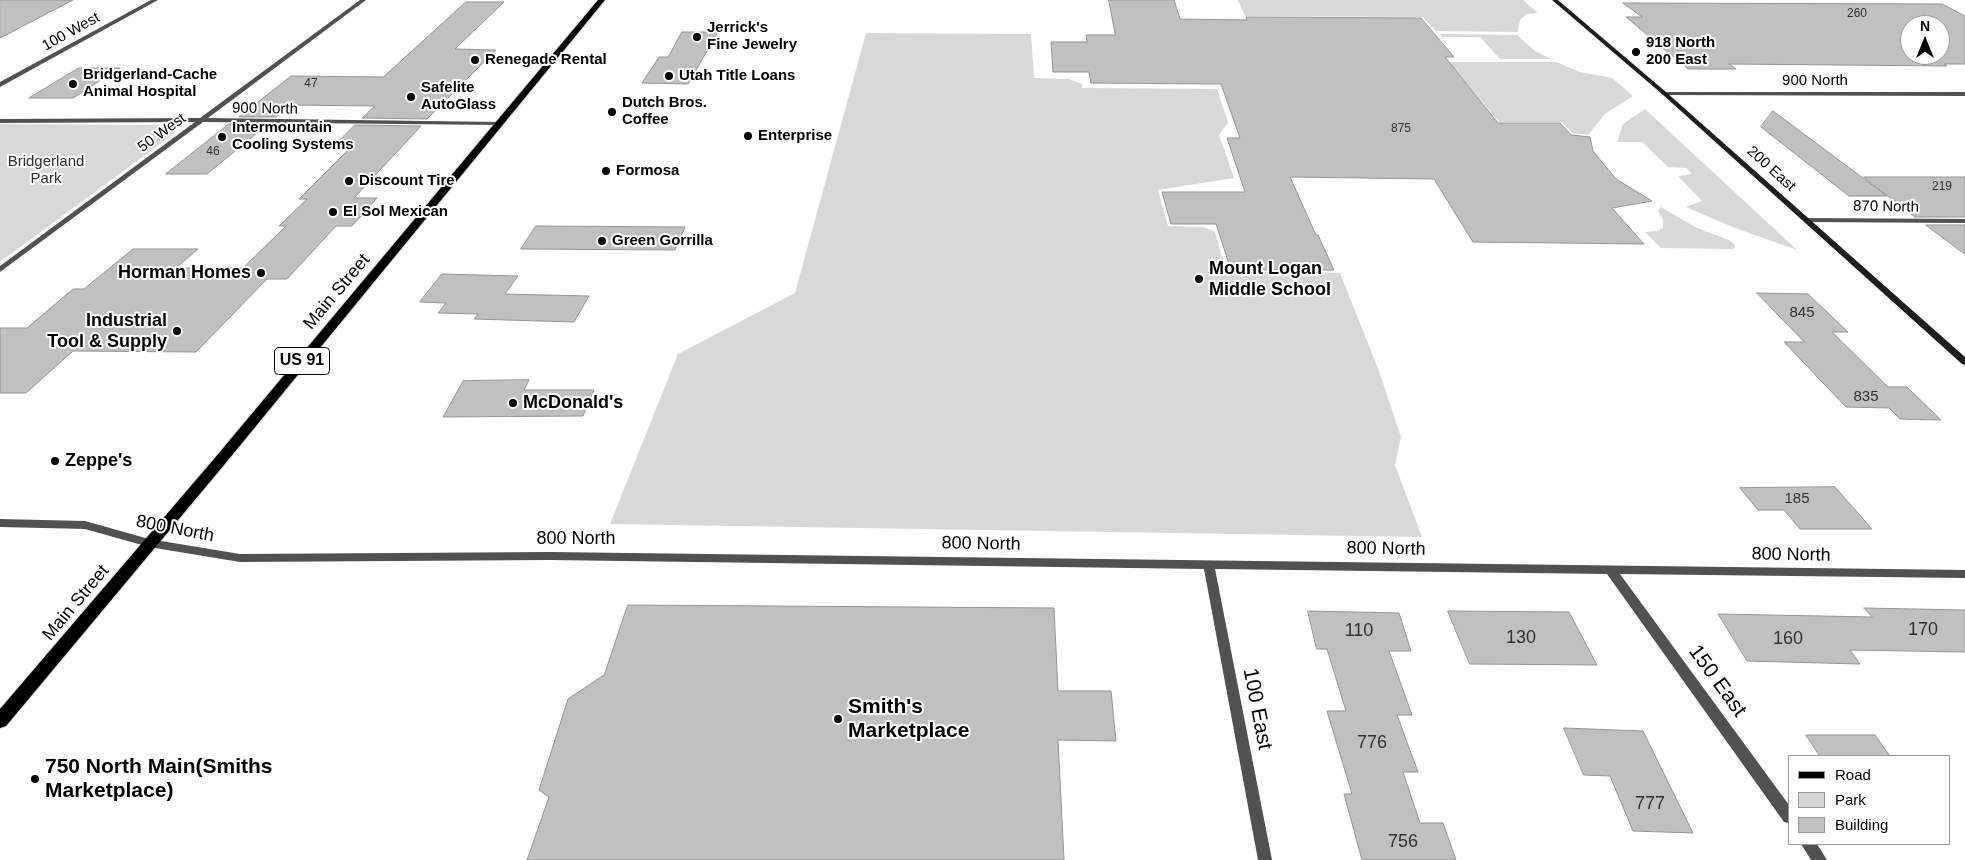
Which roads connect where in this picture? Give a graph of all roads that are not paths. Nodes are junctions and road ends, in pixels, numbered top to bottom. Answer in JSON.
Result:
{"nodes":[{"id":1,"x":155,"y":0,"type":"edge"},
{"id":2,"x":363,"y":0,"type":"edge"},
{"id":3,"x":602,"y":0,"type":"edge"},
{"id":4,"x":1555,"y":0,"type":"edge"},
{"id":5,"x":0,"y":86,"type":"edge"},
{"id":6,"x":1664,"y":93,"type":"junction"},
{"id":7,"x":1965,"y":94,"type":"edge"},
{"id":8,"x":202,"y":120,"type":"junction"},
{"id":9,"x":0,"y":121,"type":"edge"},
{"id":10,"x":499,"y":124,"type":"junction"},
{"id":11,"x":1807,"y":220,"type":"junction"},
{"id":12,"x":1965,"y":221,"type":"edge"},
{"id":13,"x":0,"y":270,"type":"edge"},
{"id":14,"x":1965,"y":362,"type":"edge"},
{"id":15,"x":0,"y":523,"type":"edge"},
{"id":16,"x":149,"y":543,"type":"junction"},
{"id":17,"x":1209,"y":565,"type":"junction"},
{"id":18,"x":1611,"y":570,"type":"junction"},
{"id":19,"x":1965,"y":574,"type":"edge"},
{"id":20,"x":0,"y":721,"type":"edge"},
{"id":21,"x":1788,"y":816,"type":"edge"},
{"id":22,"x":1809,"y":845,"type":"edge"},
{"id":23,"x":1265,"y":860,"type":"edge"},
{"id":24,"x":1820,"y":860,"type":"edge"}],
"edges":[{"from":1,"to":5,"type":"street","name":"100 West"},
{"from":2,"to":8,"type":"street","name":"50 West"},
{"from":3,"to":10,"type":"main road","name":"Main Street","number":"US 91"},
{"from":4,"to":6,"type":"main road","name":"200 East"},
{"from":6,"to":7,"type":"street","name":"900 North"},
{"from":6,"to":11,"type":"main road","name":"200 East"},
{"from":8,"to":9,"type":"street","name":"900 North"},
{"from":8,"to":10,"type":"street","name":"900 North"},
{"from":8,"to":13,"type":"street","name":"50 West"},
{"from":10,"to":16,"type":"main road","name":"Main Street","number":"US 91"},
{"from":11,"to":12,"type":"street","name":"870 North"},
{"from":11,"to":14,"type":"main road","name":"200 East"},
{"from":15,"to":16,"type":"street","name":"800 North"},
{"from":16,"to":17,"type":"street","name":"800 North"},
{"from":16,"to":20,"type":"main road","name":"Main Street","number":"US 91"},
{"from":17,"to":18,"type":"street","name":"800 North"},
{"from":17,"to":23,"type":"street","name":"100 East"},
{"from":18,"to":19,"type":"street","name":"800 North"},
{"from":18,"to":21,"type":"street","name":"150 East"},
{"from":22,"to":24,"type":"street"}]}
